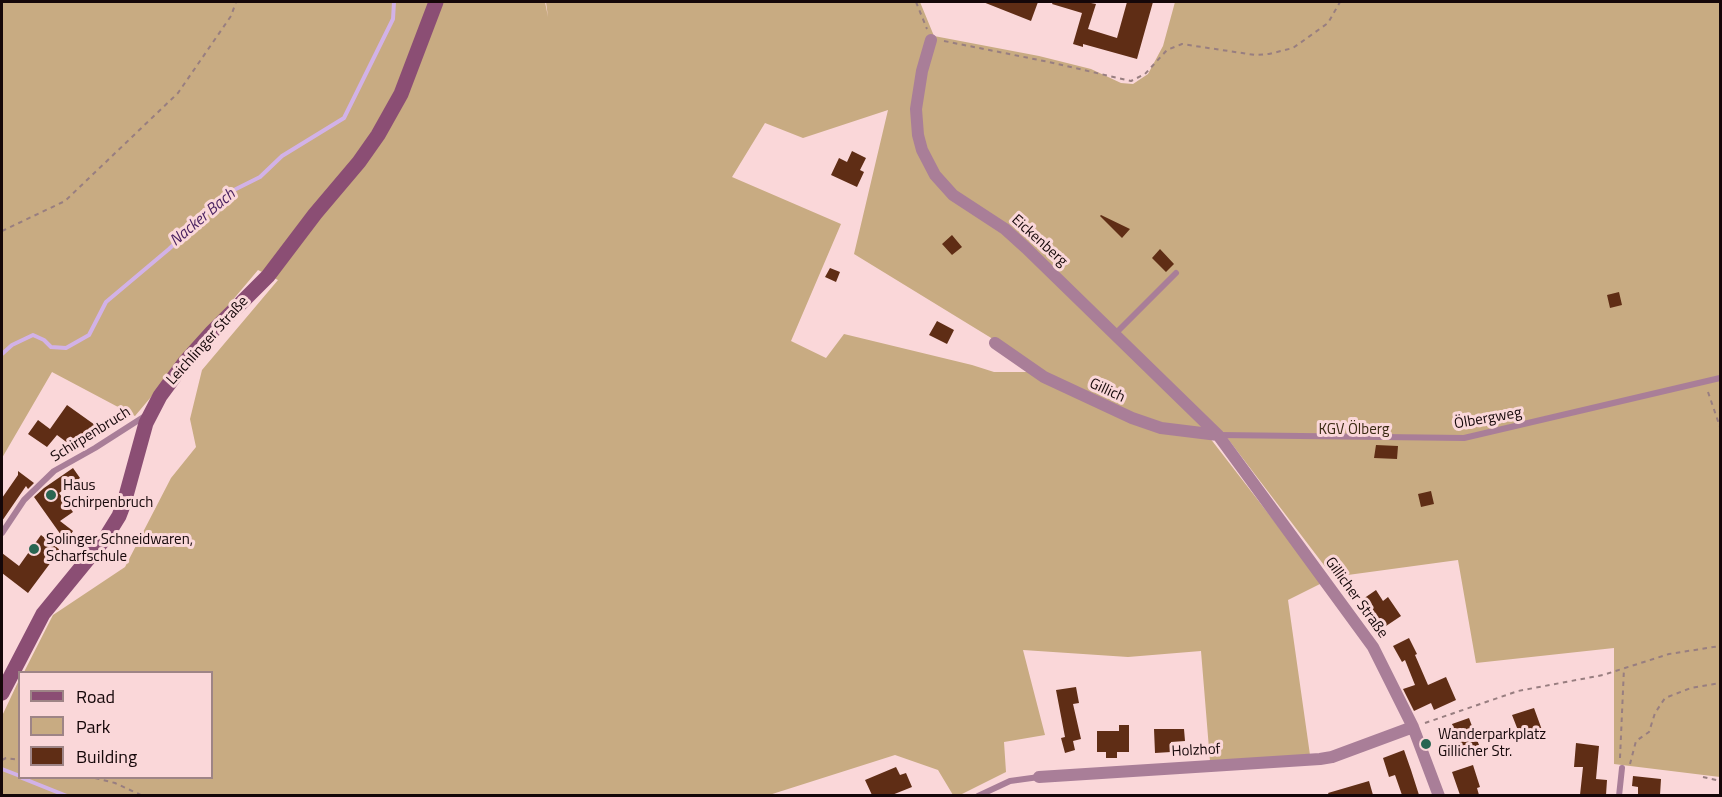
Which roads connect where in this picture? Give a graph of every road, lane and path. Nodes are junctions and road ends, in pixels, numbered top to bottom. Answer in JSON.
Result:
{"nodes":[{"id":1,"x":236,"y":2,"type":"edge"},
{"id":2,"x":436,"y":2,"type":"edge"},
{"id":3,"x":916,"y":2,"type":"edge"},
{"id":4,"x":1340,"y":2,"type":"edge"},
{"id":5,"x":931,"y":40,"type":"junction"},
{"id":6,"x":2,"y":231,"type":"edge"},
{"id":7,"x":1176,"y":273,"type":"dead end"},
{"id":8,"x":1114,"y":334,"type":"junction"},
{"id":9,"x":996,"y":344,"type":"dead end"},
{"id":10,"x":1720,"y":378,"type":"edge"},
{"id":11,"x":1703,"y":381,"type":"junction"},
{"id":12,"x":150,"y":414,"type":"junction"},
{"id":13,"x":1720,"y":427,"type":"edge"},
{"id":14,"x":1218,"y":435,"type":"junction"},
{"id":15,"x":2,"y":533,"type":"edge"},
{"id":16,"x":1720,"y":646,"type":"edge"},
{"id":17,"x":1624,"y":668,"type":"junction"},
{"id":18,"x":1720,"y":683,"type":"edge"},
{"id":19,"x":2,"y":693,"type":"edge"},
{"id":20,"x":1413,"y":728,"type":"junction"},
{"id":21,"x":2,"y":760,"type":"edge"},
{"id":22,"x":18,"y":760,"type":"edge"},
{"id":23,"x":1625,"y":769,"type":"junction"},
{"id":24,"x":1039,"y":777,"type":"joint"},
{"id":25,"x":1703,"y":777,"type":"dead end"},
{"id":26,"x":102,"y":779,"type":"edge"},
{"id":27,"x":1720,"y":781,"type":"edge"},
{"id":28,"x":143,"y":795,"type":"edge"},
{"id":29,"x":978,"y":795,"type":"edge"},
{"id":30,"x":1439,"y":795,"type":"edge"},
{"id":31,"x":1619,"y":795,"type":"edge"}],
"edges":[{"from":1,"to":6,"type":"path"},
{"from":2,"to":12,"type":"main road","name":"Leichlinger Straße"},
{"from":3,"to":5,"type":"path"},
{"from":4,"to":5,"type":"path"},
{"from":5,"to":8,"type":"street","name":"Eickenberg"},
{"from":7,"to":8,"type":"lane"},
{"from":8,"to":14,"type":"street","name":"Eickenberg"},
{"from":9,"to":14,"type":"street","name":"Gillich"},
{"from":10,"to":11,"type":"lane","name":"Ölbergweg"},
{"from":11,"to":13,"type":"path"},
{"from":11,"to":14,"type":"lane","name":"Ölbergweg"},
{"from":12,"to":15,"type":"lane","name":"Schirpenbruch"},
{"from":12,"to":19,"type":"main road","name":"Leichlinger Straße"},
{"from":14,"to":20,"type":"street","name":"Gillicher Straße"},
{"from":16,"to":17,"type":"path"},
{"from":17,"to":20,"type":"path"},
{"from":17,"to":23,"type":"path"},
{"from":18,"to":23,"type":"path"},
{"from":20,"to":24,"type":"street","name":"Holzhof"},
{"from":20,"to":30,"type":"street","name":"Gillicher Straße"},
{"from":21,"to":22,"type":"path"},
{"from":23,"to":31,"type":"lane"},
{"from":24,"to":29,"type":"lane","name":"Holzhof"},
{"from":25,"to":27,"type":"path"},
{"from":26,"to":28,"type":"path"}]}
